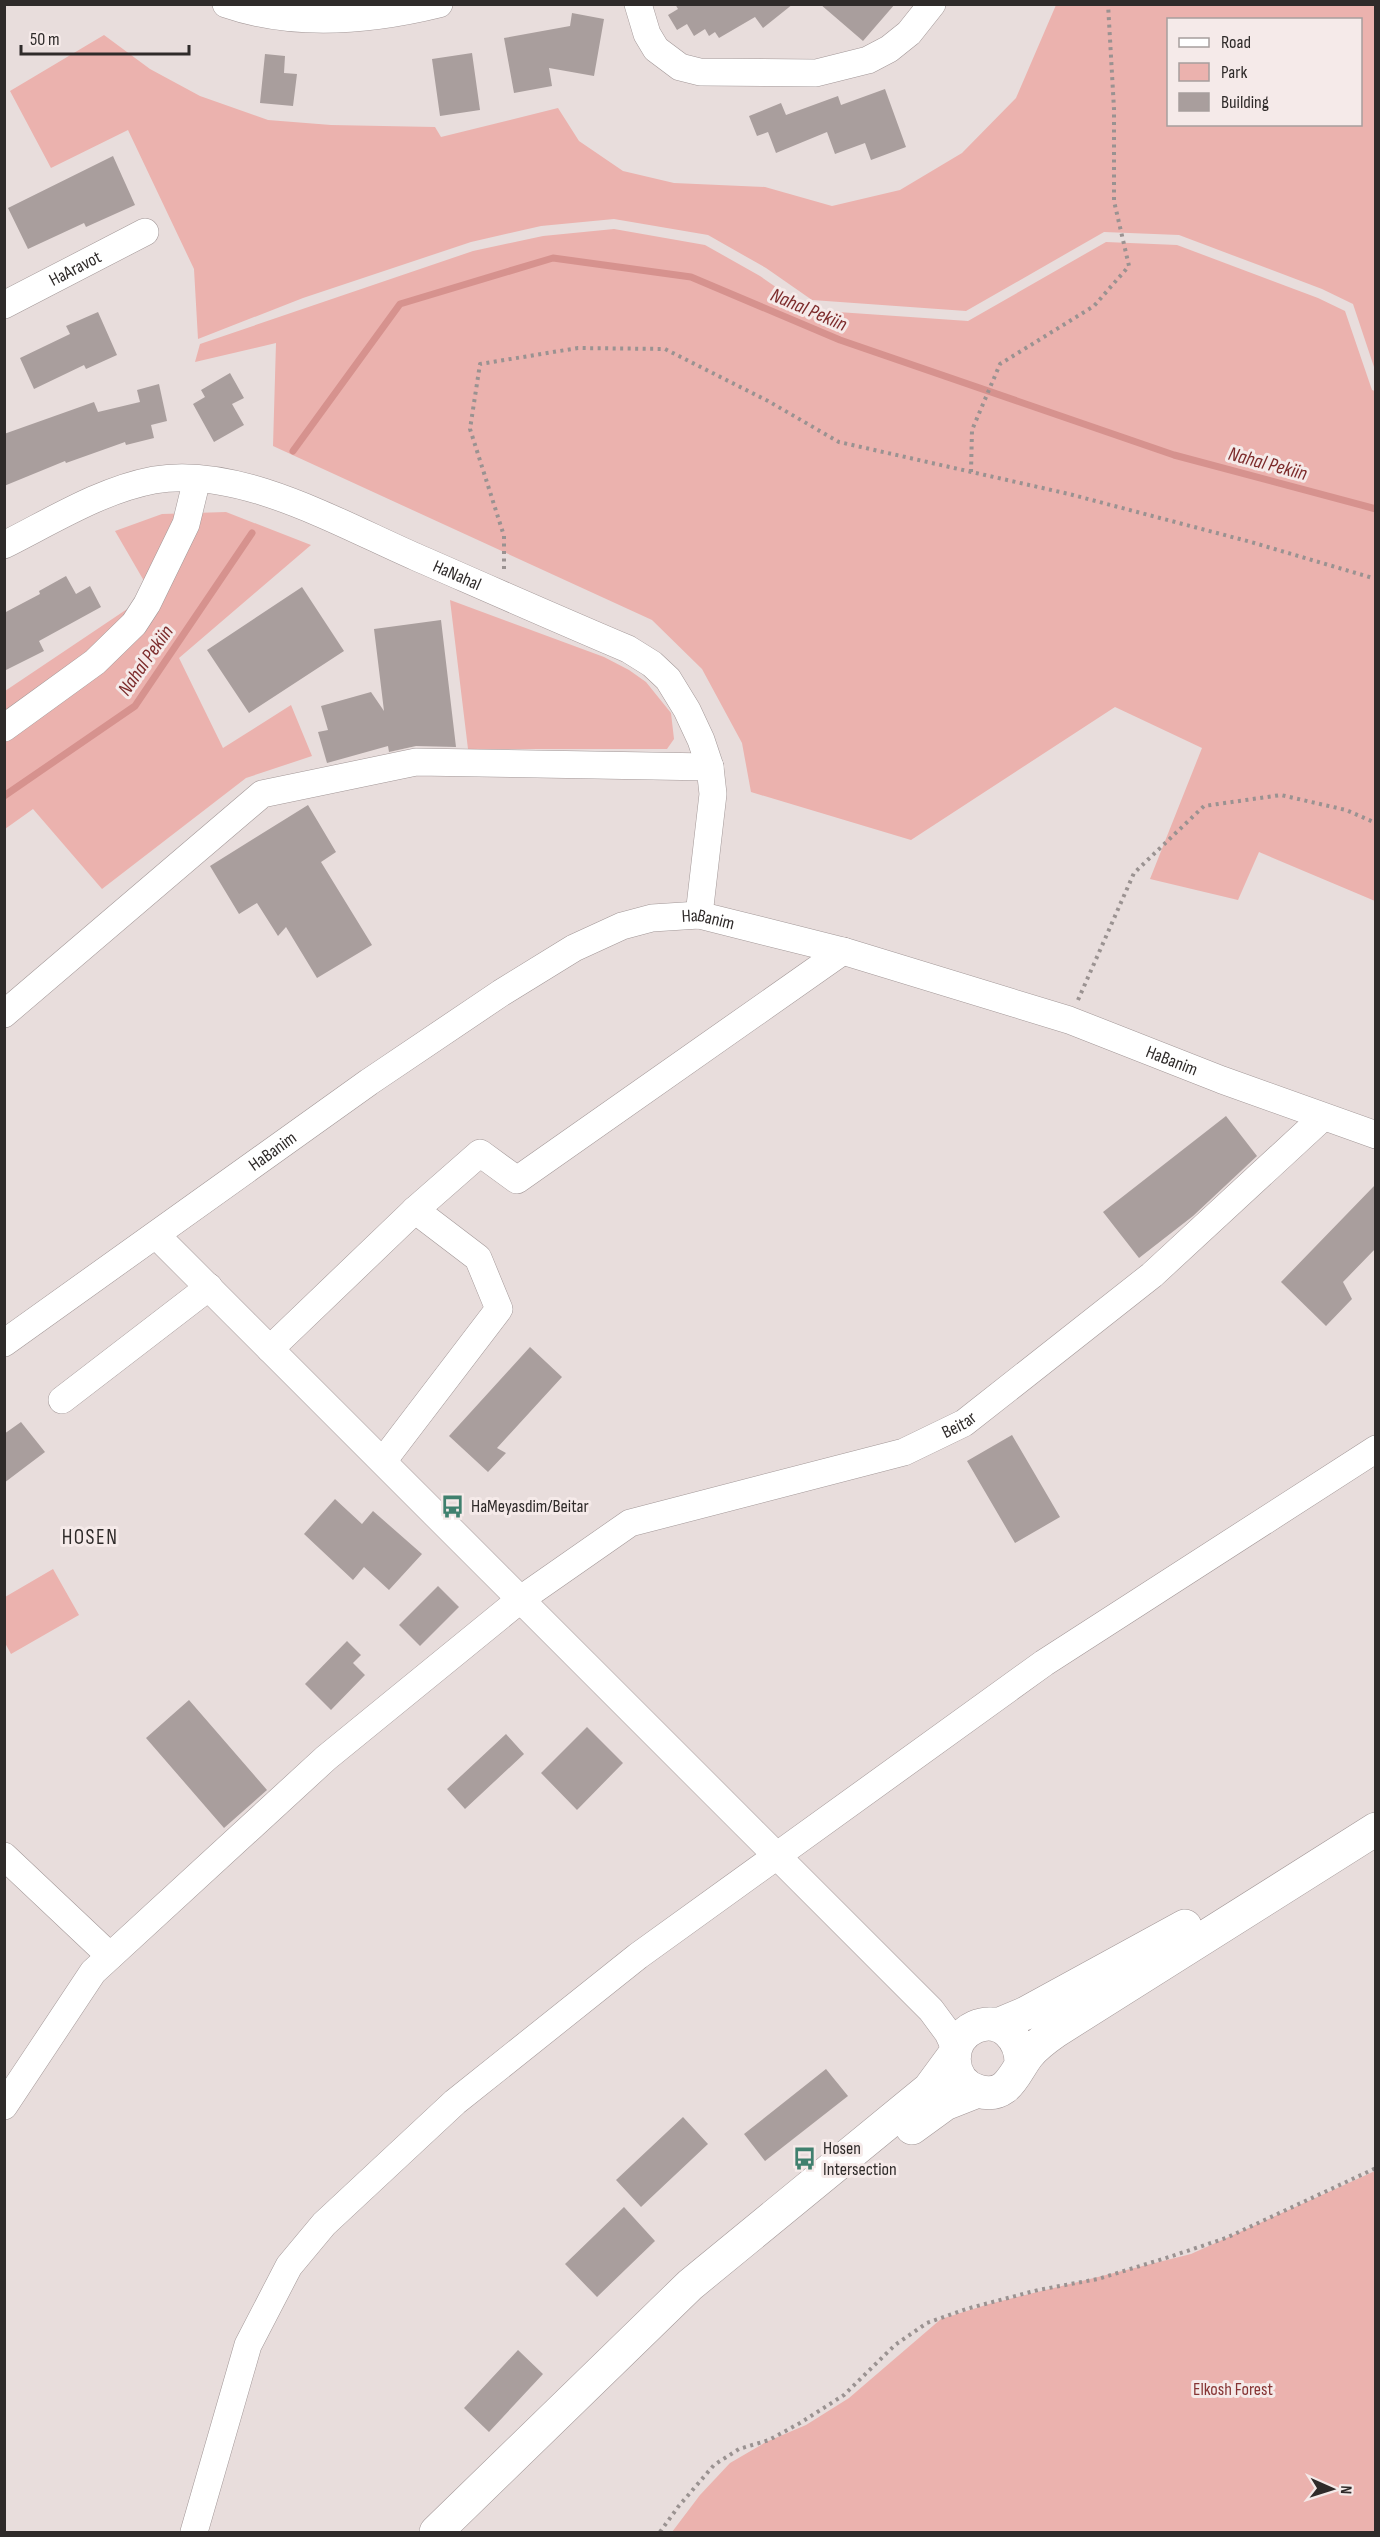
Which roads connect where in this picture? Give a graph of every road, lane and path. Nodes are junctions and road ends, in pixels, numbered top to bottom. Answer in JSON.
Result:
{"nodes":[{"id":1,"x":226,"y":4,"type":"edge"},
{"id":2,"x":439,"y":4,"type":"edge"},
{"id":3,"x":638,"y":4,"type":"edge"},
{"id":4,"x":932,"y":4,"type":"edge"},
{"id":5,"x":1108,"y":4,"type":"edge"},
{"id":6,"x":145,"y":232,"type":"dead end"},
{"id":7,"x":4,"y":305,"type":"edge"},
{"id":8,"x":971,"y":472,"type":"junction"},
{"id":9,"x":197,"y":479,"type":"junction"},
{"id":10,"x":4,"y":545,"type":"edge"},
{"id":11,"x":1376,"y":579,"type":"edge"},
{"id":12,"x":504,"y":595,"type":"junction"},
{"id":13,"x":4,"y":728,"type":"edge"},
{"id":14,"x":710,"y":766,"type":"junction"},
{"id":15,"x":1376,"y":823,"type":"edge"},
{"id":16,"x":699,"y":915,"type":"junction"},
{"id":17,"x":843,"y":951,"type":"junction"},
{"id":18,"x":4,"y":1014,"type":"edge"},
{"id":19,"x":1069,"y":1020,"type":"junction"},
{"id":20,"x":1322,"y":1118,"type":"junction"},
{"id":21,"x":1376,"y":1135,"type":"edge"},
{"id":22,"x":415,"y":1210,"type":"junction"},
{"id":23,"x":157,"y":1236,"type":"junction"},
{"id":24,"x":208,"y":1287,"type":"junction"},
{"id":25,"x":4,"y":1343,"type":"edge"},
{"id":26,"x":270,"y":1349,"type":"junction"},
{"id":27,"x":62,"y":1400,"type":"dead end"},
{"id":28,"x":1376,"y":1449,"type":"edge"},
{"id":29,"x":383,"y":1461,"type":"junction"},
{"id":30,"x":521,"y":1599,"type":"junction"},
{"id":31,"x":1376,"y":1809,"type":"edge"},
{"id":32,"x":1376,"y":1829,"type":"edge"},
{"id":33,"x":4,"y":1856,"type":"edge"},
{"id":34,"x":777,"y":1856,"type":"junction"},
{"id":35,"x":110,"y":1956,"type":"junction"},
{"id":36,"x":931,"y":2010,"type":"junction"},
{"id":37,"x":985,"y":2025,"type":"junction"},
{"id":38,"x":955,"y":2051,"type":"junction"},
{"id":39,"x":1021,"y":2065,"type":"junction"},
{"id":40,"x":978,"y":2091,"type":"junction"},
{"id":41,"x":4,"y":2106,"type":"edge"},
{"id":42,"x":1376,"y":2168,"type":"edge"},
{"id":43,"x":194,"y":2532,"type":"edge"},
{"id":44,"x":436,"y":2532,"type":"edge"},
{"id":45,"x":463,"y":2532,"type":"edge"},
{"id":46,"x":660,"y":2532,"type":"edge"}],
"edges":[{"from":1,"to":2,"type":"street"},
{"from":3,"to":4,"type":"street"},
{"from":5,"to":8,"type":"path"},
{"from":6,"to":7,"type":"street","name":"HaAravot"},
{"from":8,"to":11,"type":"path"},
{"from":8,"to":12,"type":"path"},
{"from":9,"to":10,"type":"street","name":"HaNahal"},
{"from":9,"to":12,"type":"street","name":"HaNahal"},
{"from":9,"to":13,"type":"street"},
{"from":12,"to":14,"type":"street","name":"HaNahal"},
{"from":14,"to":16,"type":"street","name":"HaNahal"},
{"from":14,"to":18,"type":"street"},
{"from":15,"to":19,"type":"path"},
{"from":16,"to":17,"type":"street","name":"HaBanim"},
{"from":16,"to":23,"type":"street","name":"HaBanim"},
{"from":17,"to":19,"type":"street","name":"HaBanim"},
{"from":17,"to":22,"type":"street"},
{"from":19,"to":20,"type":"street","name":"HaBanim"},
{"from":20,"to":21,"type":"street","name":"HaBanim"},
{"from":20,"to":30,"type":"street","name":"Beitar"},
{"from":22,"to":26,"type":"street"},
{"from":22,"to":29,"type":"street"},
{"from":23,"to":24,"type":"street"},
{"from":23,"to":25,"type":"street","name":"HaBanim"},
{"from":24,"to":26,"type":"street"},
{"from":24,"to":27,"type":"street"},
{"from":26,"to":29,"type":"street"},
{"from":28,"to":34,"type":"street"},
{"from":29,"to":30,"type":"street"},
{"from":30,"to":34,"type":"street"},
{"from":30,"to":35,"type":"street","name":"Beitar"},
{"from":31,"to":37,"type":"main road"},
{"from":32,"to":39,"type":"main road"},
{"from":33,"to":35,"type":"street"},
{"from":34,"to":36,"type":"street"},
{"from":34,"to":43,"type":"street"},
{"from":35,"to":41,"type":"street","name":"Beitar"},
{"from":36,"to":37,"type":"street"},
{"from":36,"to":38,"type":"street"},
{"from":37,"to":38,"type":"main road"},
{"from":37,"to":39,"type":"main road"},
{"from":38,"to":40,"type":"main road"},
{"from":38,"to":44,"type":"main road"},
{"from":39,"to":40,"type":"main road"},
{"from":40,"to":45,"type":"main road"},
{"from":42,"to":46,"type":"path"}]}
